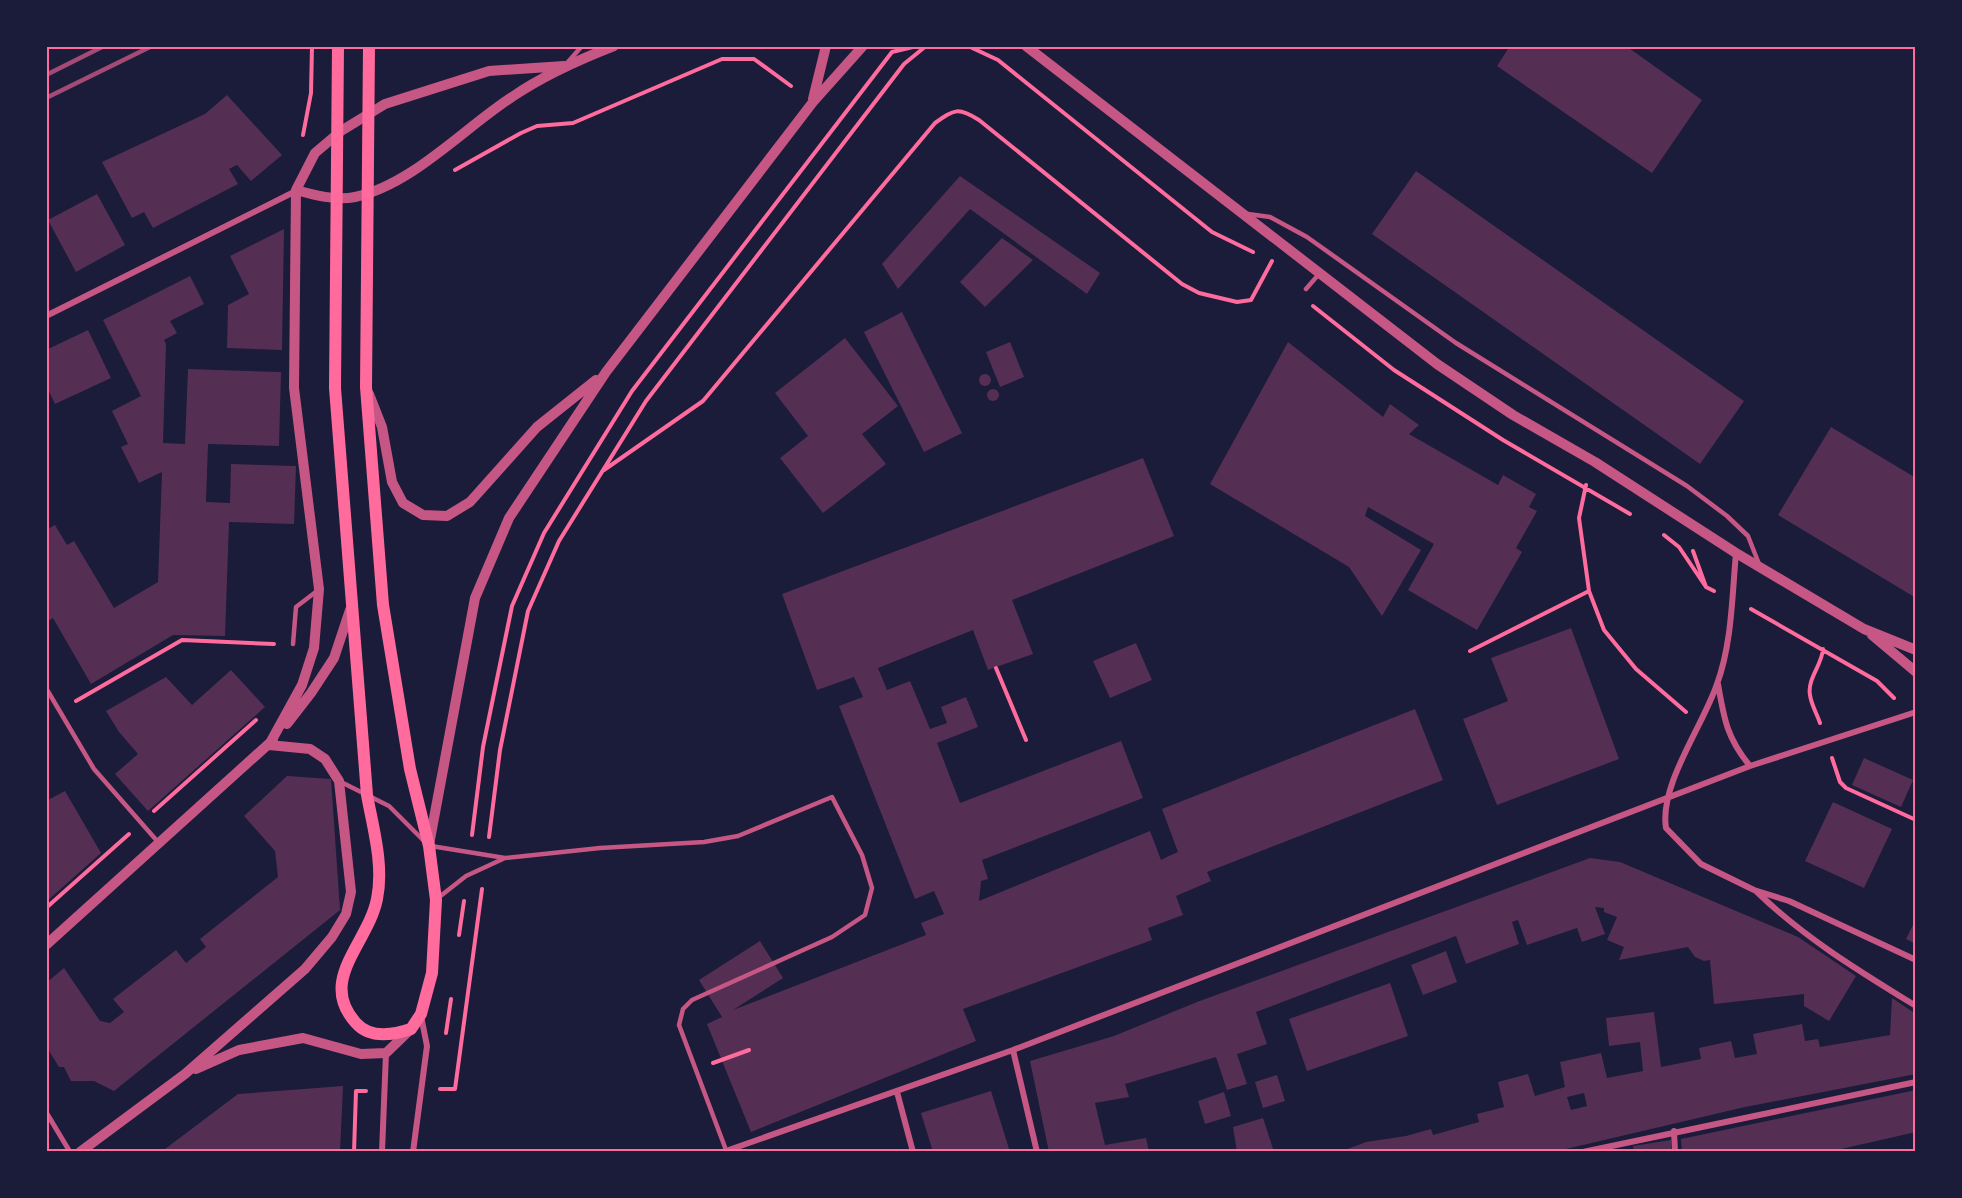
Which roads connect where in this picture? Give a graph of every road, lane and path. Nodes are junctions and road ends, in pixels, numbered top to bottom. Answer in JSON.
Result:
{"nodes":[{"id":1,"x":312,"y":46,"type":"edge"},
{"id":2,"x":338,"y":46,"type":"edge"},
{"id":3,"x":369,"y":46,"type":"edge"},
{"id":4,"x":582,"y":46,"type":"edge"},
{"id":5,"x":614,"y":46,"type":"edge"},
{"id":6,"x":826,"y":46,"type":"edge"},
{"id":7,"x":863,"y":46,"type":"edge"},
{"id":8,"x":917,"y":46,"type":"edge"},
{"id":9,"x":926,"y":46,"type":"edge"},
{"id":10,"x":968,"y":46,"type":"edge"},
{"id":11,"x":1026,"y":46,"type":"edge"},
{"id":12,"x":564,"y":66,"type":"junction"},
{"id":13,"x":791,"y":86,"type":"dead end"},
{"id":14,"x":311,"y":93,"type":"dead end"},
{"id":15,"x":813,"y":102,"type":"junction"},
{"id":16,"x":445,"y":176,"type":"dead end"},
{"id":17,"x":296,"y":190,"type":"junction"},
{"id":18,"x":1238,"y":213,"type":"junction"},
{"id":19,"x":1272,"y":261,"type":"junction"},
{"id":20,"x":1319,"y":274,"type":"junction"},
{"id":21,"x":1306,"y":289,"type":"joint"},
{"id":22,"x":46,"y":316,"type":"edge"},
{"id":23,"x":606,"y":372,"type":"junction"},
{"id":24,"x":366,"y":387,"type":"junction"},
{"id":25,"x":603,"y":471,"type":"junction"},
{"id":26,"x":1587,"y":482,"type":"dead end"},
{"id":27,"x":1736,"y":553,"type":"junction"},
{"id":28,"x":1760,"y":566,"type":"junction"},
{"id":29,"x":319,"y":589,"type":"junction"},
{"id":30,"x":1589,"y":591,"type":"junction"},
{"id":31,"x":350,"y":610,"type":"junction"},
{"id":32,"x":1759,"y":613,"type":"dead end"},
{"id":33,"x":1864,"y":629,"type":"junction"},
{"id":34,"x":293,"y":644,"type":"joint"},
{"id":35,"x":1823,"y":649,"type":"junction"},
{"id":36,"x":1916,"y":650,"type":"edge"},
{"id":37,"x":1470,"y":651,"type":"dead end"},
{"id":38,"x":996,"y":668,"type":"dead end"},
{"id":39,"x":1916,"y":672,"type":"edge"},
{"id":40,"x":1877,"y":681,"type":"dead end"},
{"id":41,"x":1718,"y":683,"type":"junction"},
{"id":42,"x":46,"y":688,"type":"edge"},
{"id":43,"x":60,"y":711,"type":"junction"},
{"id":44,"x":1916,"y":712,"type":"edge"},
{"id":45,"x":261,"y":716,"type":"dead end"},
{"id":46,"x":1819,"y":720,"type":"dead end"},
{"id":47,"x":1700,"y":723,"type":"junction"},
{"id":48,"x":1026,"y":740,"type":"dead end"},
{"id":49,"x":269,"y":745,"type":"junction"},
{"id":50,"x":1834,"y":762,"type":"dead end"},
{"id":51,"x":1750,"y":766,"type":"junction"},
{"id":52,"x":339,"y":782,"type":"junction"},
{"id":53,"x":367,"y":795,"type":"junction"},
{"id":54,"x":1665,"y":799,"type":"junction"},
{"id":55,"x":1916,"y":820,"type":"edge"},
{"id":56,"x":140,"y":824,"type":"junction"},
{"id":57,"x":472,"y":837,"type":"dead end"},
{"id":58,"x":488,"y":842,"type":"dead end"},
{"id":59,"x":160,"y":844,"type":"junction"},
{"id":60,"x":429,"y":846,"type":"junction"},
{"id":61,"x":505,"y":858,"type":"junction"},
{"id":62,"x":483,"y":883,"type":"dead end"},
{"id":63,"x":1754,"y":890,"type":"junction"},
{"id":64,"x":436,"y":900,"type":"junction"},
{"id":65,"x":46,"y":908,"type":"edge"},
{"id":66,"x":46,"y":945,"type":"edge"},
{"id":67,"x":1916,"y":960,"type":"edge"},
{"id":68,"x":1916,"y":1006,"type":"edge"},
{"id":69,"x":421,"y":1014,"type":"junction"},
{"id":70,"x":411,"y":1029,"type":"junction"},
{"id":71,"x":749,"y":1050,"type":"dead end"},
{"id":72,"x":1013,"y":1050,"type":"junction"},
{"id":73,"x":386,"y":1053,"type":"junction"},
{"id":74,"x":695,"y":1068,"type":"junction"},
{"id":75,"x":185,"y":1074,"type":"junction"},
{"id":76,"x":1916,"y":1082,"type":"edge"},
{"id":77,"x":455,"y":1089,"type":"dead end"},
{"id":78,"x":356,"y":1091,"type":"dead end"},
{"id":79,"x":897,"y":1092,"type":"junction"},
{"id":80,"x":46,"y":1112,"type":"edge"},
{"id":81,"x":1674,"y":1131,"type":"junction"},
{"id":82,"x":724,"y":1151,"type":"edge"},
{"id":83,"x":70,"y":1152,"type":"edge"},
{"id":84,"x":80,"y":1152,"type":"edge"},
{"id":85,"x":354,"y":1152,"type":"edge"},
{"id":86,"x":382,"y":1152,"type":"edge"},
{"id":87,"x":413,"y":1152,"type":"edge"},
{"id":88,"x":913,"y":1152,"type":"edge"},
{"id":89,"x":1037,"y":1152,"type":"edge"},
{"id":90,"x":1583,"y":1152,"type":"edge"},
{"id":91,"x":1675,"y":1152,"type":"edge"}],
"edges":[{"from":1,"to":14,"type":"path"},
{"from":2,"to":31,"type":"main road"},
{"from":3,"to":24,"type":"main road"},
{"from":4,"to":12,"type":"lane"},
{"from":5,"to":12,"type":"street"},
{"from":6,"to":15,"type":"street"},
{"from":7,"to":15,"type":"street"},
{"from":8,"to":57,"type":"path"},
{"from":9,"to":25,"type":"path"},
{"from":10,"to":19,"type":"path"},
{"from":11,"to":18,"type":"street"},
{"from":12,"to":17,"type":"street"},
{"from":12,"to":17,"type":"street"},
{"from":13,"to":16,"type":"path"},
{"from":15,"to":23,"type":"street"},
{"from":17,"to":22,"type":"street"},
{"from":17,"to":29,"type":"street"},
{"from":18,"to":20,"type":"street"},
{"from":18,"to":28,"type":"lane"},
{"from":19,"to":21,"type":"path"},
{"from":19,"to":25,"type":"path"},
{"from":20,"to":21,"type":"lane"},
{"from":20,"to":27,"type":"street"},
{"from":23,"to":24,"type":"street"},
{"from":23,"to":60,"type":"street"},
{"from":24,"to":60,"type":"main road"},
{"from":25,"to":58,"type":"path"},
{"from":26,"to":30,"type":"path"},
{"from":27,"to":28,"type":"street"},
{"from":27,"to":41,"type":"street"},
{"from":28,"to":33,"type":"street"},
{"from":29,"to":34,"type":"lane"},
{"from":29,"to":49,"type":"street"},
{"from":30,"to":37,"type":"path"},
{"from":30,"to":47,"type":"path"},
{"from":31,"to":49,"type":"street"},
{"from":31,"to":53,"type":"main road"},
{"from":32,"to":35,"type":"path"},
{"from":33,"to":36,"type":"street"},
{"from":33,"to":39,"type":"street"},
{"from":34,"to":43,"type":"path"},
{"from":35,"to":40,"type":"path"},
{"from":35,"to":46,"type":"path"},
{"from":38,"to":48,"type":"path"},
{"from":41,"to":47,"type":"street"},
{"from":41,"to":51,"type":"street"},
{"from":42,"to":43,"type":"lane"},
{"from":43,"to":56,"type":"lane"},
{"from":44,"to":51,"type":"street"},
{"from":45,"to":56,"type":"path"},
{"from":47,"to":54,"type":"street"},
{"from":49,"to":52,"type":"street"},
{"from":49,"to":59,"type":"street"},
{"from":50,"to":55,"type":"path"},
{"from":51,"to":54,"type":"street"},
{"from":52,"to":53,"type":"lane"},
{"from":52,"to":75,"type":"street"},
{"from":53,"to":60,"type":"lane"},
{"from":53,"to":70,"type":"main road"},
{"from":54,"to":63,"type":"street"},
{"from":54,"to":72,"type":"street"},
{"from":56,"to":59,"type":"lane"},
{"from":56,"to":65,"type":"path"},
{"from":59,"to":66,"type":"street"},
{"from":60,"to":61,"type":"lane"},
{"from":60,"to":64,"type":"main road"},
{"from":61,"to":64,"type":"lane"},
{"from":61,"to":74,"type":"lane"},
{"from":62,"to":77,"type":"path"},
{"from":63,"to":67,"type":"street"},
{"from":63,"to":68,"type":"street"},
{"from":64,"to":69,"type":"main road"},
{"from":69,"to":70,"type":"main road"},
{"from":69,"to":87,"type":"street"},
{"from":70,"to":73,"type":"street"},
{"from":71,"to":74,"type":"path"},
{"from":72,"to":79,"type":"street"},
{"from":72,"to":89,"type":"street"},
{"from":73,"to":75,"type":"street"},
{"from":73,"to":86,"type":"street"},
{"from":74,"to":82,"type":"lane"},
{"from":75,"to":84,"type":"street"},
{"from":76,"to":81,"type":"street"},
{"from":78,"to":85,"type":"path"},
{"from":79,"to":82,"type":"street"},
{"from":79,"to":88,"type":"street"},
{"from":80,"to":83,"type":"street"},
{"from":81,"to":90,"type":"street"},
{"from":81,"to":91,"type":"street"}]}
